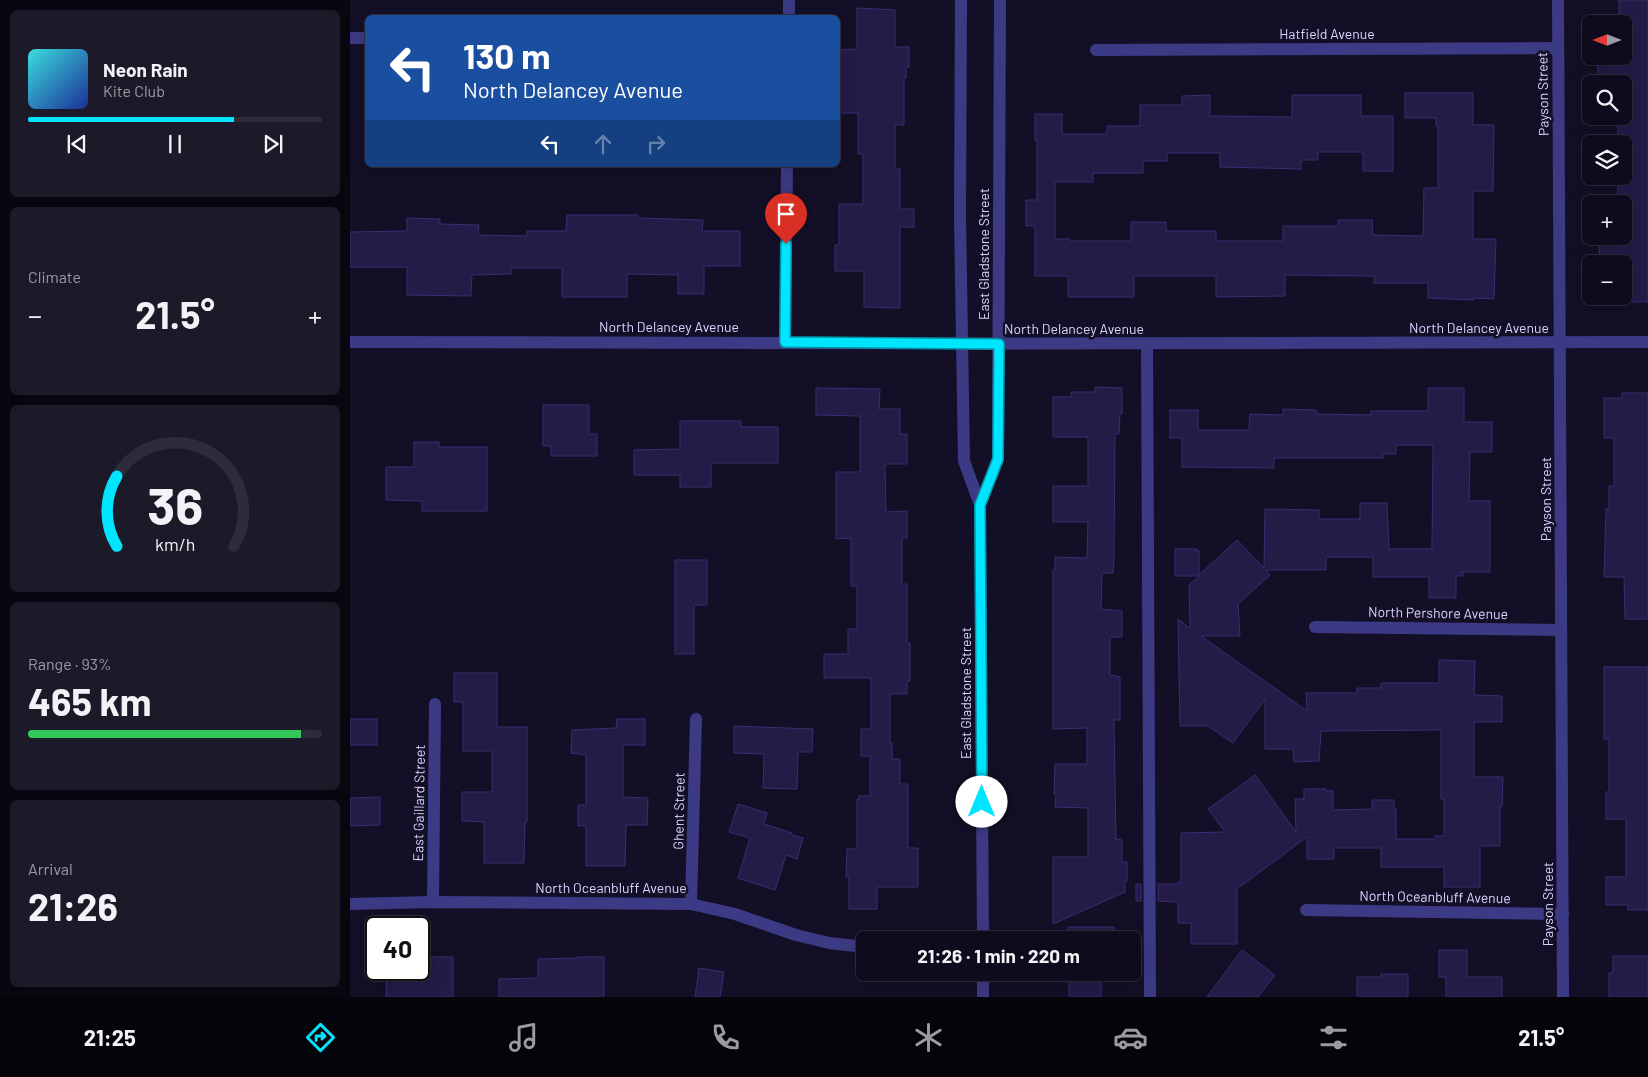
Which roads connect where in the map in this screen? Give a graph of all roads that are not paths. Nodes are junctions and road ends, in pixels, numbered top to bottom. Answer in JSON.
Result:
{"nodes":[{"id":1,"x":789,"y":0,"type":"edge"},
{"id":2,"x":961,"y":0,"type":"edge"},
{"id":3,"x":1000,"y":0,"type":"edge"},
{"id":4,"x":1558,"y":0,"type":"edge"},
{"id":5,"x":789,"y":15,"type":"edge"},
{"id":6,"x":350,"y":38,"type":"edge"},
{"id":7,"x":365,"y":38,"type":"edge"},
{"id":8,"x":1558,"y":48,"type":"junction"},
{"id":9,"x":1096,"y":50,"type":"dead end"},
{"id":10,"x":787,"y":167,"type":"edge"},
{"id":11,"x":350,"y":342,"type":"edge"},
{"id":12,"x":785,"y":342,"type":"junction"},
{"id":13,"x":1648,"y":342,"type":"edge"},
{"id":14,"x":962,"y":343,"type":"junction"},
{"id":15,"x":1561,"y":343,"type":"junction"},
{"id":16,"x":999,"y":344,"type":"junction"},
{"id":17,"x":1147,"y":344,"type":"junction"},
{"id":18,"x":980,"y":505,"type":"junction"},
{"id":19,"x":1314,"y":627,"type":"dead end"},
{"id":20,"x":1561,"y":630,"type":"junction"},
{"id":21,"x":435,"y":704,"type":"dead end"},
{"id":22,"x":696,"y":719,"type":"dead end"},
{"id":23,"x":433,"y":902,"type":"junction"},
{"id":24,"x":350,"y":904,"type":"edge"},
{"id":25,"x":691,"y":904,"type":"junction"},
{"id":26,"x":1306,"y":910,"type":"dead end"},
{"id":27,"x":1563,"y":914,"type":"junction"},
{"id":28,"x":982,"y":931,"type":"edge"},
{"id":29,"x":856,"y":946,"type":"edge"},
{"id":30,"x":983,"y":981,"type":"edge"},
{"id":31,"x":983,"y":997,"type":"edge"},
{"id":32,"x":1150,"y":997,"type":"edge"},
{"id":33,"x":1563,"y":997,"type":"edge"}],
"edges":[{"from":1,"to":5,"type":"street"},
{"from":2,"to":14,"type":"street","name":"East Gladstone Street"},
{"from":3,"to":16,"type":"street","name":"East Gladstone Street"},
{"from":4,"to":8,"type":"street","name":"Payson Street"},
{"from":6,"to":7,"type":"street"},
{"from":8,"to":9,"type":"street","name":"Hatfield Avenue"},
{"from":8,"to":15,"type":"street","name":"Payson Street"},
{"from":10,"to":12,"type":"street"},
{"from":11,"to":12,"type":"street","name":"North Delancey Avenue"},
{"from":12,"to":14,"type":"street","name":"North Delancey Avenue"},
{"from":13,"to":15,"type":"street","name":"North Delancey Avenue"},
{"from":14,"to":16,"type":"street","name":"North Delancey Avenue"},
{"from":14,"to":18,"type":"street","name":"East Gladstone Street"},
{"from":15,"to":17,"type":"street","name":"North Delancey Avenue"},
{"from":15,"to":20,"type":"street","name":"Payson Street"},
{"from":16,"to":17,"type":"street","name":"North Delancey Avenue"},
{"from":16,"to":18,"type":"street","name":"East Gladstone Street"},
{"from":17,"to":32,"type":"street"},
{"from":18,"to":28,"type":"street","name":"East Gladstone Street"},
{"from":19,"to":20,"type":"street","name":"North Pershore Avenue"},
{"from":20,"to":27,"type":"street","name":"Payson Street"},
{"from":21,"to":23,"type":"street","name":"East Gaillard Street"},
{"from":22,"to":25,"type":"street","name":"Ghent Street"},
{"from":23,"to":24,"type":"street","name":"North Oceanbluff Avenue"},
{"from":23,"to":25,"type":"street","name":"North Oceanbluff Avenue"},
{"from":25,"to":29,"type":"street","name":"North Oceanbluff Avenue"},
{"from":26,"to":27,"type":"street","name":"North Oceanbluff Avenue"},
{"from":27,"to":33,"type":"street","name":"Payson Street"},
{"from":30,"to":31,"type":"street"}]}
